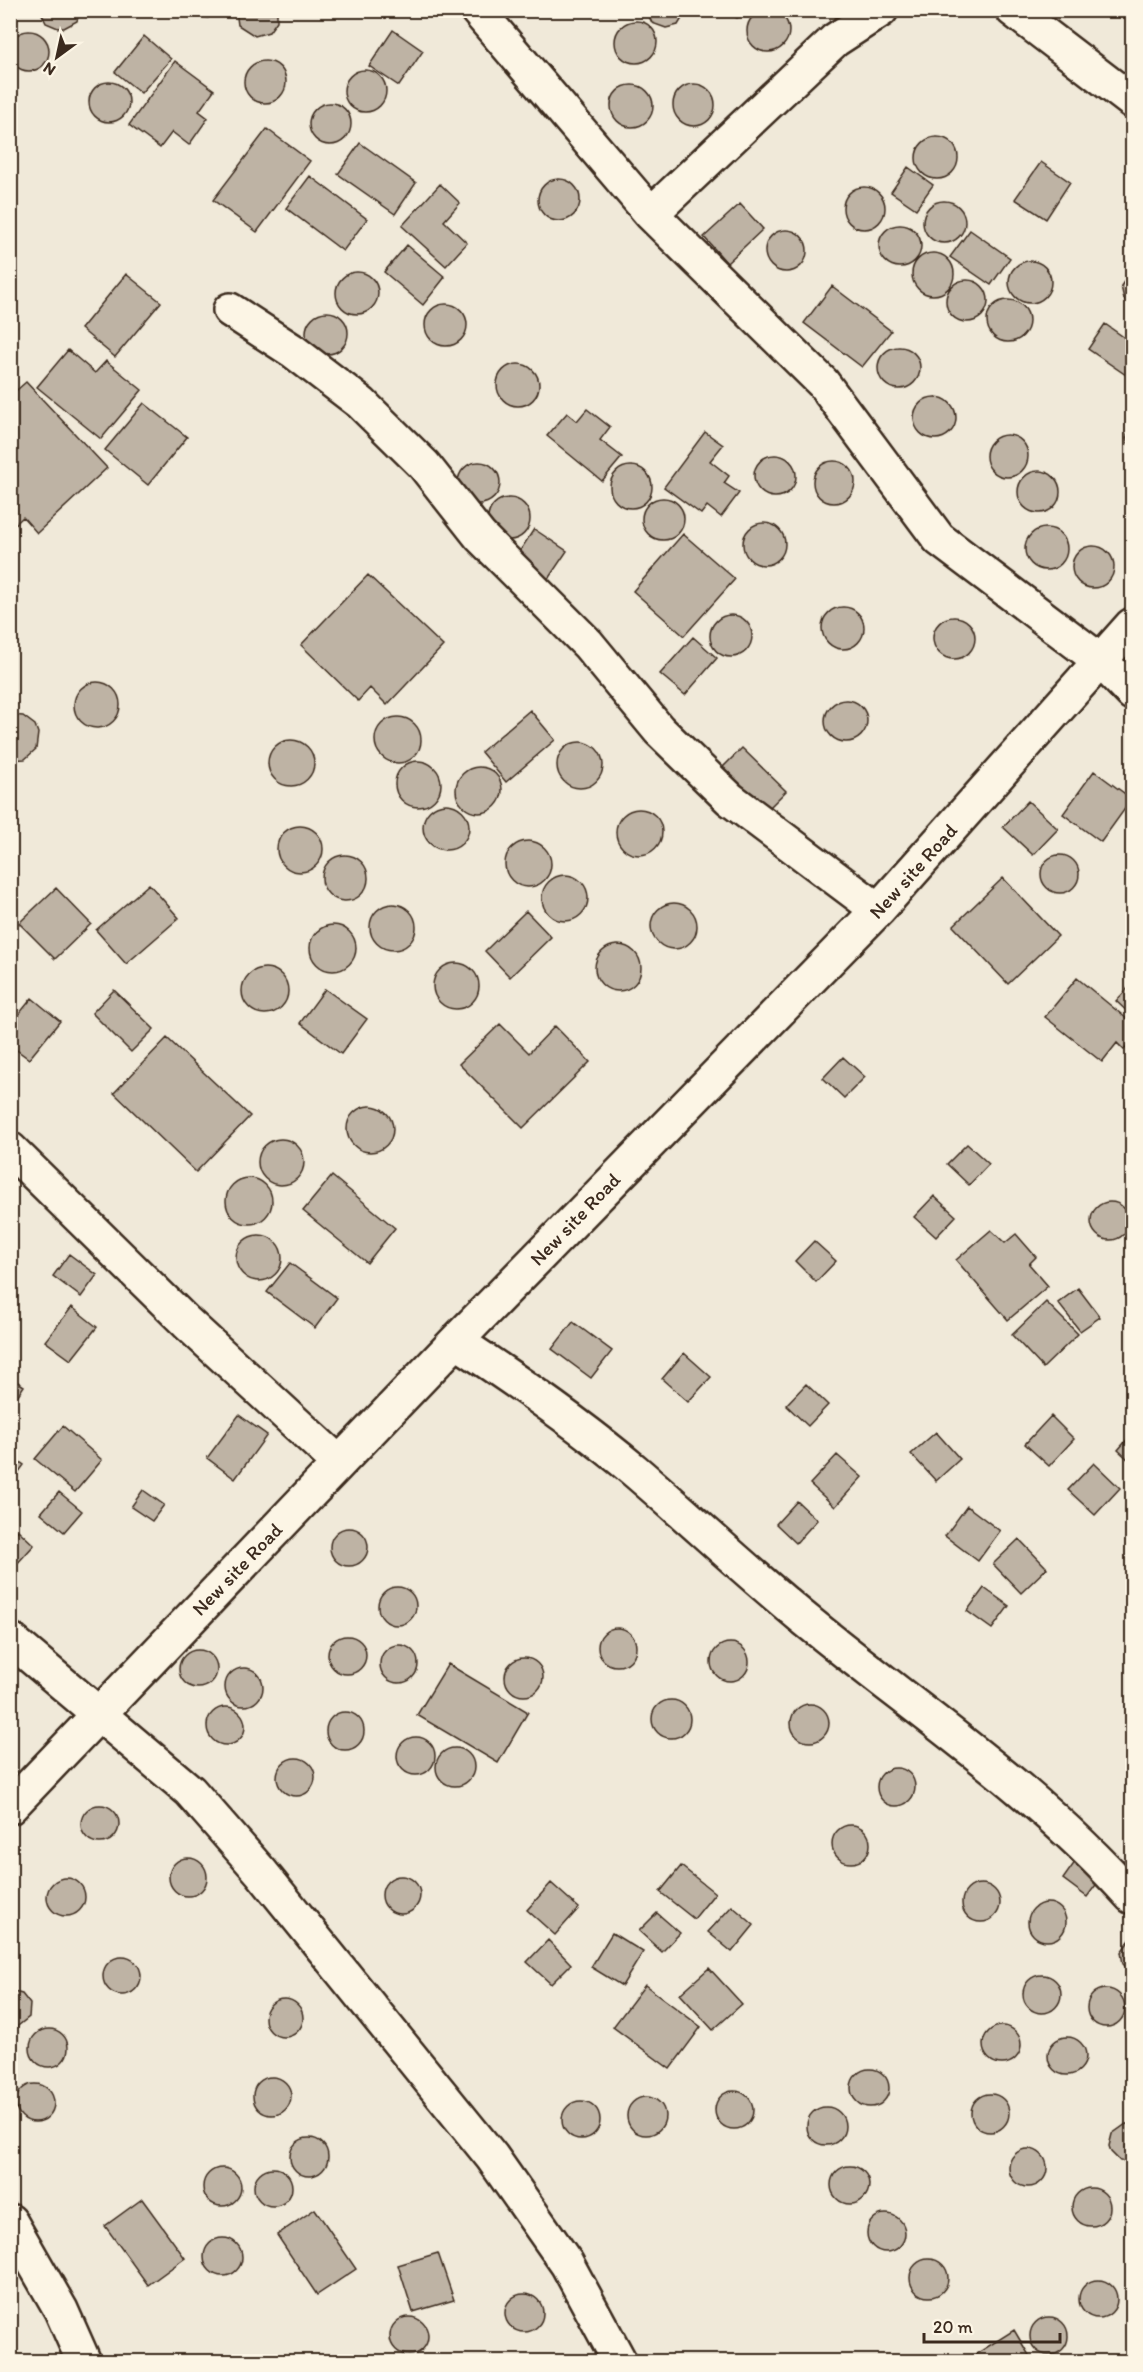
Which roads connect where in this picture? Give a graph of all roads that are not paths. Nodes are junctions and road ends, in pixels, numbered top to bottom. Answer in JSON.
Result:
{"nodes":[{"id":1,"x":477,"y":10,"type":"edge"},
{"id":2,"x":881,"y":10,"type":"edge"},
{"id":3,"x":1013,"y":10,"type":"edge"},
{"id":4,"x":1132,"y":101,"type":"edge"},
{"id":5,"x":651,"y":214,"type":"junction"},
{"id":6,"x":230,"y":310,"type":"dead end"},
{"id":7,"x":1132,"y":625,"type":"edge"},
{"id":8,"x":1102,"y":662,"type":"junction"},
{"id":9,"x":1132,"y":693,"type":"edge"},
{"id":10,"x":878,"y":910,"type":"junction"},
{"id":11,"x":10,"y":1149,"type":"edge"},
{"id":12,"x":456,"y":1341,"type":"junction"},
{"id":13,"x":339,"y":1463,"type":"junction"},
{"id":14,"x":10,"y":1639,"type":"edge"},
{"id":15,"x":99,"y":1713,"type":"junction"},
{"id":16,"x":10,"y":1807,"type":"edge"},
{"id":17,"x":1132,"y":1898,"type":"edge"},
{"id":18,"x":10,"y":2221,"type":"edge"},
{"id":19,"x":84,"y":2361,"type":"edge"},
{"id":20,"x":620,"y":2361,"type":"edge"}],
"edges":[{"from":1,"to":5,"type":"street"},
{"from":2,"to":5,"type":"street"},
{"from":3,"to":4,"type":"street"},
{"from":5,"to":8,"type":"street"},
{"from":6,"to":10,"type":"street"},
{"from":7,"to":8,"type":"street","name":"New site Road"},
{"from":8,"to":9,"type":"street"},
{"from":8,"to":10,"type":"street","name":"New site Road"},
{"from":10,"to":12,"type":"street","name":"New site Road"},
{"from":11,"to":13,"type":"street"},
{"from":12,"to":13,"type":"street","name":"New site Road"},
{"from":12,"to":17,"type":"street"},
{"from":13,"to":15,"type":"street","name":"New site Road"},
{"from":14,"to":15,"type":"street"},
{"from":15,"to":16,"type":"street","name":"New site Road"},
{"from":15,"to":20,"type":"street"},
{"from":18,"to":19,"type":"street"}]}
